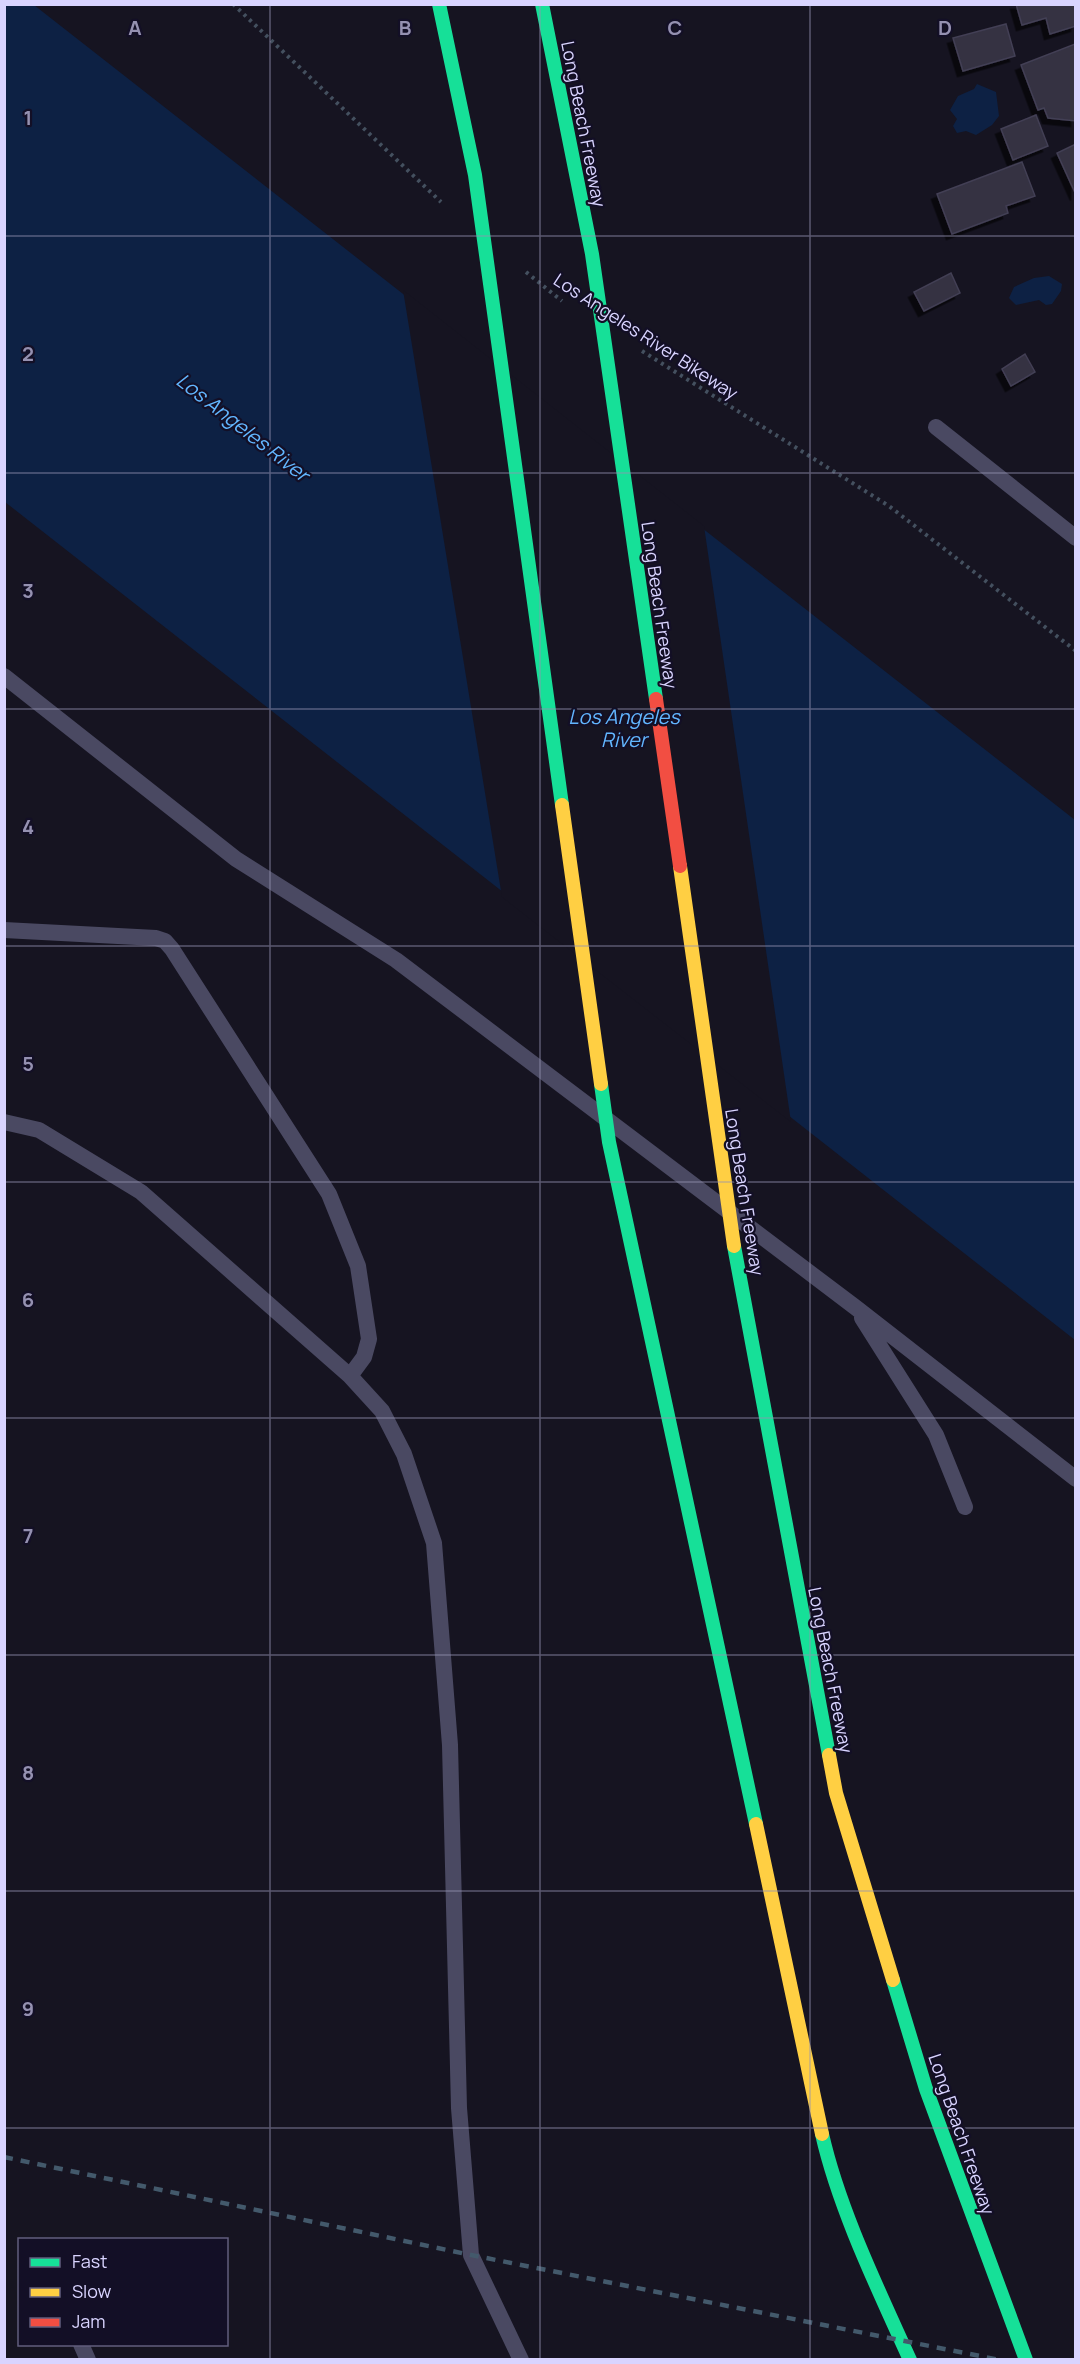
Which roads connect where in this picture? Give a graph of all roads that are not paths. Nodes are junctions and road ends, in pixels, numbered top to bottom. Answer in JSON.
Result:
{"nodes":[{"id":1,"x":439,"y":4,"type":"edge"},
{"id":2,"x":542,"y":4,"type":"edge"},
{"id":3,"x":936,"y":427,"type":"dead end"},
{"id":4,"x":1076,"y":538,"type":"edge"},
{"id":5,"x":4,"y":676,"type":"edge"},
{"id":6,"x":4,"y":930,"type":"edge"},
{"id":7,"x":4,"y":1122,"type":"edge"},
{"id":8,"x":855,"y":1307,"type":"junction"},
{"id":9,"x":350,"y":1376,"type":"junction"},
{"id":10,"x":1076,"y":1479,"type":"edge"},
{"id":11,"x":965,"y":1508,"type":"dead end"},
{"id":12,"x":82,"y":2346,"type":"edge"},
{"id":13,"x":88,"y":2360,"type":"edge"},
{"id":14,"x":521,"y":2360,"type":"edge"},
{"id":15,"x":910,"y":2360,"type":"edge"},
{"id":16,"x":1026,"y":2360,"type":"edge"}],
"edges":[{"from":1,"to":15,"type":"highway"},
{"from":2,"to":16,"type":"highway","name":"Long Beach Freeway"},
{"from":3,"to":4,"type":"lane"},
{"from":5,"to":8,"type":"lane"},
{"from":6,"to":9,"type":"lane"},
{"from":7,"to":9,"type":"lane"},
{"from":8,"to":10,"type":"lane"},
{"from":8,"to":11,"type":"lane"},
{"from":9,"to":14,"type":"lane"},
{"from":12,"to":13,"type":"lane"}]}
